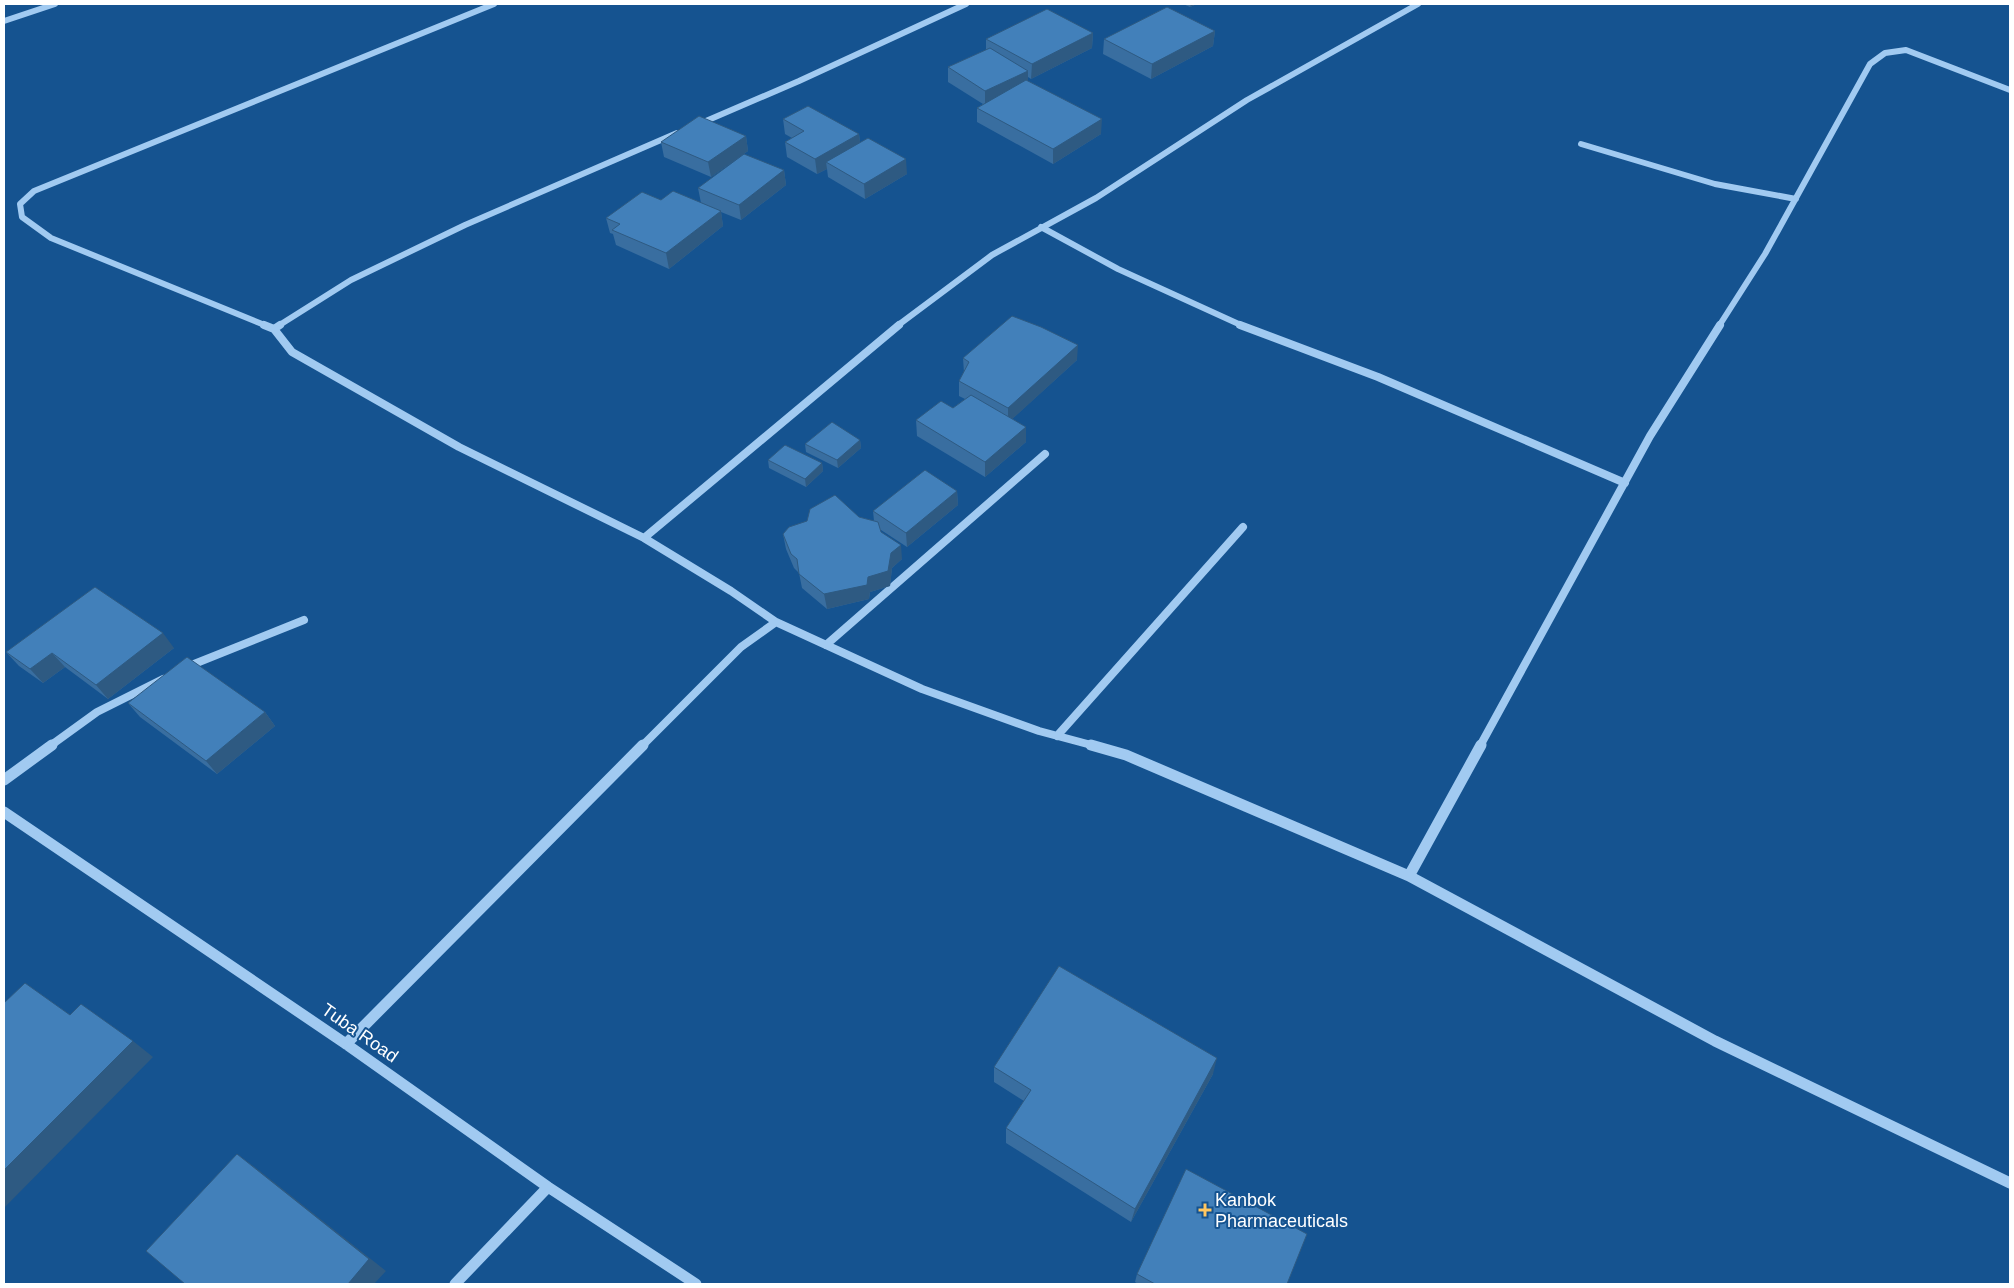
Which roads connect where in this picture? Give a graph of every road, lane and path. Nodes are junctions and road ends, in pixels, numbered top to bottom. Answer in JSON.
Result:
{"nodes":[{"id":1,"x":55,"y":4,"type":"edge"},
{"id":2,"x":473,"y":4,"type":"edge"},
{"id":3,"x":494,"y":4,"type":"edge"},
{"id":4,"x":966,"y":4,"type":"edge"},
{"id":5,"x":1418,"y":4,"type":"edge"},
{"id":6,"x":482,"y":9,"type":"junction"},
{"id":7,"x":4,"y":20,"type":"edge"},
{"id":8,"x":2010,"y":90,"type":"edge"},
{"id":9,"x":694,"y":126,"type":"edge"},
{"id":10,"x":686,"y":129,"type":"edge"},
{"id":11,"x":1581,"y":144,"type":"dead end"},
{"id":12,"x":1796,"y":199,"type":"junction"},
{"id":13,"x":1041,"y":228,"type":"junction"},
{"id":14,"x":274,"y":329,"type":"junction"},
{"id":15,"x":1045,"y":454,"type":"dead end"},
{"id":16,"x":1626,"y":482,"type":"junction"},
{"id":17,"x":1243,"y":527,"type":"dead end"},
{"id":18,"x":644,"y":538,"type":"junction"},
{"id":19,"x":304,"y":620,"type":"dead end"},
{"id":20,"x":776,"y":622,"type":"junction"},
{"id":21,"x":826,"y":645,"type":"junction"},
{"id":22,"x":1057,"y":736,"type":"junction"},
{"id":23,"x":4,"y":780,"type":"edge"},
{"id":24,"x":4,"y":812,"type":"edge"},
{"id":25,"x":1409,"y":876,"type":"junction"},
{"id":26,"x":346,"y":1044,"type":"junction"},
{"id":27,"x":2010,"y":1182,"type":"edge"},
{"id":28,"x":548,"y":1187,"type":"junction"},
{"id":29,"x":454,"y":1284,"type":"edge"},
{"id":30,"x":696,"y":1284,"type":"edge"}],
"edges":[{"from":1,"to":7,"type":"street"},
{"from":2,"to":6,"type":"street"},
{"from":3,"to":6,"type":"street"},
{"from":4,"to":9,"type":"street"},
{"from":5,"to":13,"type":"street"},
{"from":6,"to":14,"type":"street"},
{"from":8,"to":12,"type":"street"},
{"from":10,"to":14,"type":"street"},
{"from":11,"to":12,"type":"street"},
{"from":12,"to":16,"type":"street"},
{"from":13,"to":16,"type":"street"},
{"from":13,"to":18,"type":"street"},
{"from":14,"to":18,"type":"street"},
{"from":15,"to":21,"type":"street"},
{"from":16,"to":25,"type":"street"},
{"from":17,"to":22,"type":"street"},
{"from":18,"to":20,"type":"street"},
{"from":19,"to":23,"type":"street"},
{"from":20,"to":21,"type":"street"},
{"from":20,"to":26,"type":"street"},
{"from":21,"to":22,"type":"street"},
{"from":22,"to":25,"type":"street"},
{"from":24,"to":26,"type":"street","name":"Tuba Road"},
{"from":25,"to":27,"type":"street"},
{"from":26,"to":28,"type":"street","name":"Tuba Road"},
{"from":28,"to":29,"type":"street"},
{"from":28,"to":30,"type":"street","name":"Tuba Road"}]}
